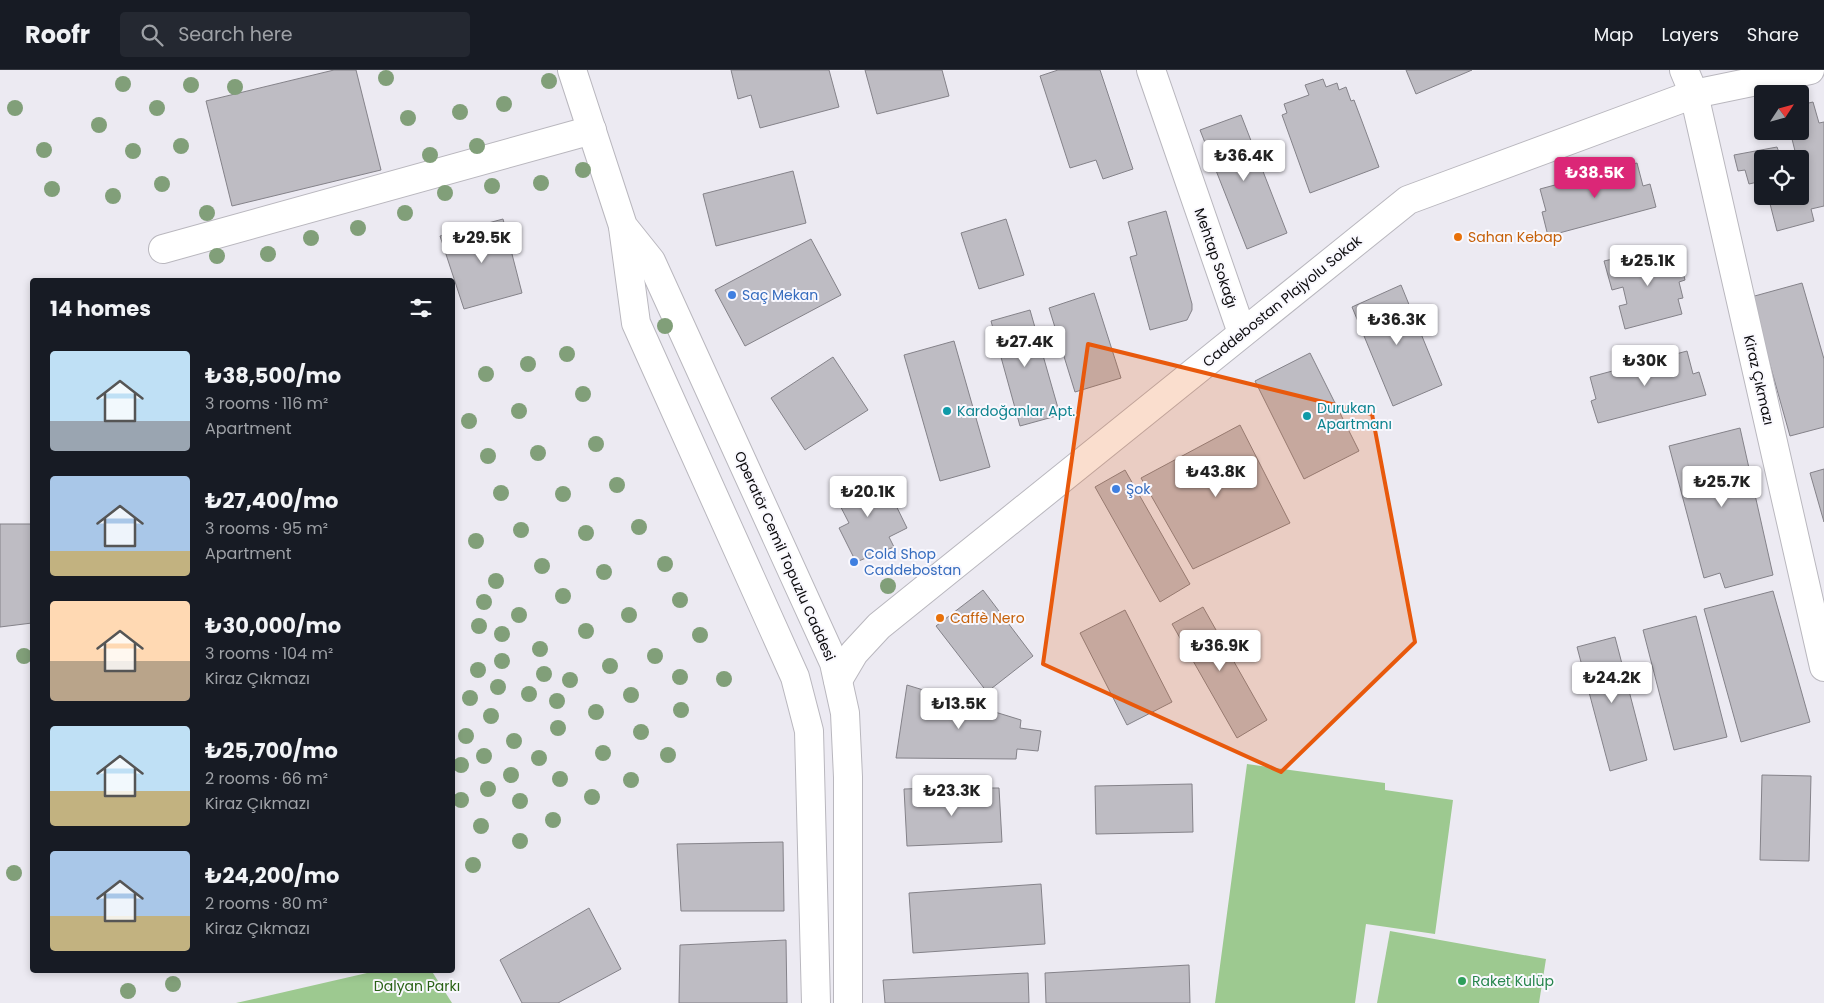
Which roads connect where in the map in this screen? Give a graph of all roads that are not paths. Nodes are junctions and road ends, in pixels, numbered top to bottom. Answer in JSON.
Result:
{"nodes":[{"id":1,"x":572,"y":70,"type":"edge"},
{"id":2,"x":1151,"y":70,"type":"edge"},
{"id":3,"x":1810,"y":70,"type":"edge"},
{"id":4,"x":1689,"y":82,"type":"edge"},
{"id":5,"x":592,"y":130,"type":"junction"},
{"id":6,"x":623,"y":226,"type":"junction"},
{"id":7,"x":163,"y":249,"type":"dead end"},
{"id":8,"x":1242,"y":333,"type":"junction"},
{"id":9,"x":1824,"y":667,"type":"edge"},
{"id":10,"x":838,"y":680,"type":"junction"},
{"id":11,"x":816,"y":1003,"type":"edge"},
{"id":12,"x":848,"y":1003,"type":"edge"}],
"edges":[{"from":1,"to":5,"type":"street","name":"Operatör Cemil Topuzlu Caddesi"},
{"from":2,"to":8,"type":"street","name":"Mehtap Sokağı"},
{"from":3,"to":4,"type":"street","name":"Caddebostan Plajyolu Sokak"},
{"from":4,"to":8,"type":"street","name":"Caddebostan Plajyolu Sokak"},
{"from":4,"to":9,"type":"street","name":"Kiraz Çıkmazı"},
{"from":5,"to":6,"type":"street","name":"Operatör Cemil Topuzlu Caddesi"},
{"from":5,"to":7,"type":"street"},
{"from":6,"to":10,"type":"street","name":"Operatör Cemil Topuzlu Caddesi"},
{"from":6,"to":11,"type":"street","name":"Operatör Cemil Topuzlu Caddesi"},
{"from":8,"to":10,"type":"street","name":"Caddebostan Plajyolu Sokak"},
{"from":10,"to":12,"type":"street","name":"Operatör Cemil Topuzlu Caddesi"}]}
